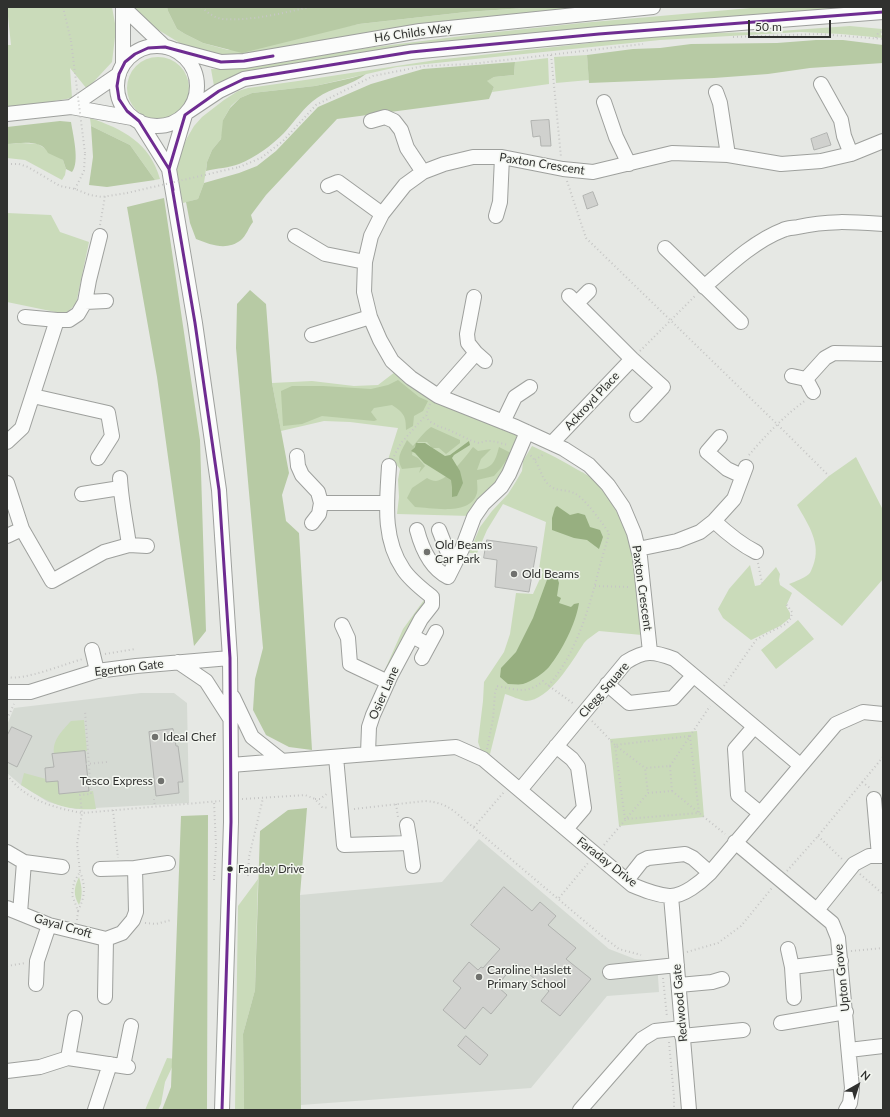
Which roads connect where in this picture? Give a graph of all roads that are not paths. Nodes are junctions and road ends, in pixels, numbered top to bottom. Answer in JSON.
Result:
{"nodes":[{"id":1,"x":653,"y":7,"type":"edge"},
{"id":2,"x":883,"y":12,"type":"edge"},
{"id":3,"x":170,"y":48,"type":"junction"},
{"id":4,"x":121,"y":69,"type":"junction"},
{"id":5,"x":822,"y":84,"type":"dead end"},
{"id":6,"x":716,"y":92,"type":"dead end"},
{"id":7,"x":604,"y":102,"type":"dead end"},
{"id":8,"x":71,"y":107,"type":"junction"},
{"id":9,"x":187,"y":113,"type":"junction"},
{"id":10,"x":7,"y":114,"type":"edge"},
{"id":11,"x":135,"y":119,"type":"junction"},
{"id":12,"x":371,"y":121,"type":"dead end"},
{"id":13,"x":883,"y":141,"type":"edge"},
{"id":14,"x":851,"y":154,"type":"junction"},
{"id":15,"x":728,"y":155,"type":"junction"},
{"id":16,"x":502,"y":157,"type":"junction"},
{"id":17,"x":629,"y":164,"type":"junction"},
{"id":18,"x":169,"y":169,"type":"junction"},
{"id":19,"x":423,"y":172,"type":"junction"},
{"id":20,"x":335,"y":180,"type":"dead end"},
{"id":21,"x":382,"y":214,"type":"junction"},
{"id":22,"x":496,"y":216,"type":"dead end"},
{"id":23,"x":883,"y":224,"type":"edge"},
{"id":24,"x":100,"y":236,"type":"road end"},
{"id":25,"x":304,"y":237,"type":"dead end"},
{"id":26,"x":664,"y":248,"type":"dead end"},
{"id":27,"x":365,"y":262,"type":"junction"},
{"id":28,"x":704,"y":287,"type":"junction"},
{"id":29,"x":589,"y":291,"type":"dead end"},
{"id":30,"x":474,"y":298,"type":"dead end"},
{"id":31,"x":106,"y":301,"type":"dead end"},
{"id":32,"x":85,"y":302,"type":"junction"},
{"id":33,"x":24,"y":317,"type":"dead end"},
{"id":34,"x":370,"y":317,"type":"junction"},
{"id":35,"x":57,"y":320,"type":"junction"},
{"id":36,"x":741,"y":322,"type":"dead end"},
{"id":37,"x":319,"y":329,"type":"dead end"},
{"id":38,"x":883,"y":354,"type":"edge"},
{"id":39,"x":632,"y":359,"type":"junction"},
{"id":40,"x":530,"y":387,"type":"dead end"},
{"id":41,"x":813,"y":392,"type":"road end"},
{"id":42,"x":33,"y":396,"type":"junction"},
{"id":43,"x":438,"y":396,"type":"junction"},
{"id":44,"x":637,"y":415,"type":"dead end"},
{"id":45,"x":503,"y":422,"type":"junction"},
{"id":46,"x":527,"y":432,"type":"junction"},
{"id":47,"x":720,"y":436,"type":"dead end"},
{"id":48,"x":7,"y":442,"type":"edge"},
{"id":49,"x":552,"y":443,"type":"junction"},
{"id":50,"x":297,"y":456,"type":"dead end"},
{"id":51,"x":98,"y":458,"type":"dead end"},
{"id":52,"x":389,"y":466,"type":"road end"},
{"id":53,"x":7,"y":483,"type":"edge"},
{"id":54,"x":82,"y":494,"type":"dead end"},
{"id":55,"x":321,"y":503,"type":"junction"},
{"id":56,"x":387,"y":503,"type":"junction"},
{"id":57,"x":714,"y":521,"type":"junction"},
{"id":58,"x":312,"y":523,"type":"dead end"},
{"id":59,"x":22,"y":529,"type":"junction"},
{"id":60,"x":417,"y":530,"type":"dead end"},
{"id":61,"x":439,"y":530,"type":"dead end"},
{"id":62,"x":7,"y":536,"type":"edge"},
{"id":63,"x":130,"y":545,"type":"junction"},
{"id":64,"x":147,"y":546,"type":"dead end"},
{"id":65,"x":638,"y":549,"type":"junction"},
{"id":66,"x":756,"y":552,"type":"road end"},
{"id":67,"x":458,"y":556,"type":"junction"},
{"id":68,"x":342,"y":625,"type":"dead end"},
{"id":69,"x":436,"y":632,"type":"dead end"},
{"id":70,"x":412,"y":636,"type":"junction"},
{"id":71,"x":429,"y":645,"type":"junction"},
{"id":72,"x":650,"y":652,"type":"junction"},
{"id":73,"x":92,"y":653,"type":"road end"},
{"id":74,"x":230,"y":658,"type":"junction"},
{"id":75,"x":422,"y":658,"type":"dead end"},
{"id":76,"x":178,"y":662,"type":"junction"},
{"id":77,"x":97,"y":671,"type":"junction"},
{"id":78,"x":693,"y":676,"type":"junction"},
{"id":79,"x":388,"y":682,"type":"junction"},
{"id":80,"x":607,"y":684,"type":"junction"},
{"id":81,"x":231,"y":693,"type":"junction"},
{"id":82,"x":11,"y":697,"type":"edge"},
{"id":83,"x":883,"y":714,"type":"edge"},
{"id":84,"x":231,"y":720,"type":"junction"},
{"id":85,"x":754,"y":727,"type":"junction"},
{"id":86,"x":556,"y":746,"type":"junction"},
{"id":87,"x":368,"y":753,"type":"junction"},
{"id":88,"x":336,"y":757,"type":"junction"},
{"id":89,"x":281,"y":760,"type":"junction"},
{"id":90,"x":800,"y":765,"type":"junction"},
{"id":91,"x":231,"y":769,"type":"junction"},
{"id":92,"x":515,"y":787,"type":"junction"},
{"id":93,"x":874,"y":799,"type":"dead end"},
{"id":94,"x":760,"y":813,"type":"junction"},
{"id":95,"x":406,"y":825,"type":"dead end"},
{"id":96,"x":566,"y":829,"type":"junction"},
{"id":97,"x":735,"y":842,"type":"junction"},
{"id":98,"x":410,"y":843,"type":"junction"},
{"id":99,"x":7,"y":852,"type":"edge"},
{"id":100,"x":881,"y":856,"type":"edge"},
{"id":101,"x":24,"y":862,"type":"junction"},
{"id":102,"x":168,"y":863,"type":"dead end"},
{"id":103,"x":413,"y":866,"type":"dead end"},
{"id":104,"x":62,"y":867,"type":"dead end"},
{"id":105,"x":135,"y":868,"type":"junction"},
{"id":106,"x":100,"y":869,"type":"dead end"},
{"id":107,"x":710,"y":873,"type":"junction"},
{"id":108,"x":627,"y":880,"type":"junction"},
{"id":109,"x":671,"y":896,"type":"junction"},
{"id":110,"x":817,"y":910,"type":"junction"},
{"id":111,"x":14,"y":911,"type":"edge"},
{"id":112,"x":49,"y":925,"type":"junction"},
{"id":113,"x":106,"y":939,"type":"junction"},
{"id":114,"x":788,"y":949,"type":"dead end"},
{"id":115,"x":840,"y":957,"type":"junction"},
{"id":116,"x":677,"y":965,"type":"junction"},
{"id":117,"x":792,"y":967,"type":"junction"},
{"id":118,"x":610,"y":972,"type":"dead end"},
{"id":119,"x":722,"y":979,"type":"dead end"},
{"id":120,"x":36,"y":984,"type":"dead end"},
{"id":121,"x":678,"y":985,"type":"junction"},
{"id":122,"x":105,"y":997,"type":"dead end"},
{"id":123,"x":794,"y":998,"type":"dead end"},
{"id":124,"x":846,"y":1012,"type":"junction"},
{"id":125,"x":75,"y":1018,"type":"dead end"},
{"id":126,"x":781,"y":1023,"type":"dead end"},
{"id":127,"x":131,"y":1026,"type":"dead end"},
{"id":128,"x":742,"y":1030,"type":"dead end"},
{"id":129,"x":682,"y":1032,"type":"junction"},
{"id":130,"x":883,"y":1046,"type":"edge"},
{"id":131,"x":849,"y":1050,"type":"junction"},
{"id":132,"x":68,"y":1058,"type":"junction"},
{"id":133,"x":120,"y":1066,"type":"junction"},
{"id":134,"x":7,"y":1071,"type":"edge"},
{"id":135,"x":586,"y":1108,"type":"edge"},
{"id":136,"x":95,"y":1110,"type":"edge"},
{"id":137,"x":222,"y":1110,"type":"edge"},
{"id":138,"x":689,"y":1110,"type":"edge"},
{"id":139,"x":846,"y":1110,"type":"edge"}],
"edges":[{"from":1,"to":3,"type":"street","name":"H6 Childs Way"},
{"from":2,"to":9,"type":"street","name":"H6 Childs Way"},
{"from":3,"to":4,"type":"street"},
{"from":3,"to":4,"type":"street"},
{"from":3,"to":9,"type":"street"},
{"from":4,"to":8,"type":"street"},
{"from":4,"to":11,"type":"street"},
{"from":5,"to":14,"type":"street"},
{"from":6,"to":15,"type":"street"},
{"from":7,"to":17,"type":"street"},
{"from":8,"to":10,"type":"street"},
{"from":8,"to":11,"type":"street"},
{"from":9,"to":11,"type":"street"},
{"from":9,"to":18,"type":"street"},
{"from":11,"to":18,"type":"street"},
{"from":12,"to":19,"type":"street"},
{"from":13,"to":14,"type":"street","name":"Paxton Crescent"},
{"from":14,"to":15,"type":"street","name":"Paxton Crescent"},
{"from":15,"to":17,"type":"street","name":"Paxton Crescent"},
{"from":16,"to":17,"type":"street","name":"Paxton Crescent"},
{"from":16,"to":19,"type":"street","name":"Paxton Crescent"},
{"from":16,"to":22,"type":"street"},
{"from":18,"to":74,"type":"street"},
{"from":19,"to":21,"type":"street","name":"Paxton Crescent"},
{"from":20,"to":21,"type":"street"},
{"from":21,"to":27,"type":"street","name":"Paxton Crescent"},
{"from":23,"to":28,"type":"street"},
{"from":24,"to":32,"type":"street"},
{"from":25,"to":27,"type":"street"},
{"from":26,"to":28,"type":"street"},
{"from":27,"to":34,"type":"street","name":"Paxton Crescent"},
{"from":28,"to":36,"type":"street"},
{"from":29,"to":39,"type":"street"},
{"from":30,"to":43,"type":"street"},
{"from":31,"to":32,"type":"street"},
{"from":32,"to":35,"type":"street"},
{"from":33,"to":35,"type":"street"},
{"from":34,"to":37,"type":"street"},
{"from":34,"to":43,"type":"street","name":"Paxton Crescent"},
{"from":35,"to":42,"type":"street"},
{"from":38,"to":41,"type":"street"},
{"from":39,"to":44,"type":"street"},
{"from":39,"to":49,"type":"street","name":"Ackroyd Place"},
{"from":40,"to":45,"type":"street"},
{"from":42,"to":48,"type":"street"},
{"from":42,"to":51,"type":"street"},
{"from":43,"to":45,"type":"street","name":"Paxton Crescent"},
{"from":45,"to":46,"type":"street","name":"Paxton Crescent"},
{"from":46,"to":49,"type":"street","name":"Paxton Crescent"},
{"from":46,"to":67,"type":"street"},
{"from":47,"to":57,"type":"street"},
{"from":49,"to":65,"type":"street","name":"Paxton Crescent"},
{"from":50,"to":55,"type":"street"},
{"from":52,"to":56,"type":"street","name":"Osier Lane"},
{"from":53,"to":59,"type":"street"},
{"from":54,"to":63,"type":"street"},
{"from":55,"to":56,"type":"street"},
{"from":55,"to":58,"type":"street"},
{"from":56,"to":70,"type":"street","name":"Osier Lane"},
{"from":57,"to":65,"type":"street"},
{"from":57,"to":66,"type":"street"},
{"from":59,"to":62,"type":"street"},
{"from":59,"to":63,"type":"street"},
{"from":60,"to":67,"type":"street"},
{"from":61,"to":67,"type":"street"},
{"from":63,"to":64,"type":"street"},
{"from":65,"to":72,"type":"street","name":"Paxton Crescent"},
{"from":68,"to":79,"type":"street"},
{"from":69,"to":71,"type":"street"},
{"from":70,"to":71,"type":"street"},
{"from":70,"to":79,"type":"street","name":"Osier Lane"},
{"from":71,"to":75,"type":"street"},
{"from":72,"to":78,"type":"street"},
{"from":72,"to":80,"type":"street","name":"Clegg Square"},
{"from":73,"to":77,"type":"street"},
{"from":74,"to":76,"type":"street","name":"Egerton Gate"},
{"from":74,"to":81,"type":"street"},
{"from":76,"to":77,"type":"street","name":"Egerton Gate"},
{"from":76,"to":84,"type":"street"},
{"from":77,"to":82,"type":"street","name":"Egerton Gate"},
{"from":78,"to":80,"type":"street"},
{"from":78,"to":85,"type":"street"},
{"from":79,"to":87,"type":"street","name":"Osier Lane"},
{"from":80,"to":86,"type":"street","name":"Clegg Square"},
{"from":81,"to":84,"type":"street"},
{"from":81,"to":89,"type":"street"},
{"from":83,"to":90,"type":"street"},
{"from":84,"to":91,"type":"street"},
{"from":85,"to":90,"type":"street"},
{"from":85,"to":94,"type":"street"},
{"from":86,"to":92,"type":"street","name":"Clegg Square"},
{"from":86,"to":96,"type":"street"},
{"from":87,"to":88,"type":"street","name":"Faraday Drive"},
{"from":87,"to":92,"type":"street","name":"Faraday Drive"},
{"from":88,"to":89,"type":"street","name":"Faraday Drive"},
{"from":88,"to":98,"type":"street"},
{"from":89,"to":91,"type":"street","name":"Faraday Drive"},
{"from":90,"to":94,"type":"street"},
{"from":91,"to":137,"type":"street","bridge":true},
{"from":92,"to":96,"type":"street","name":"Faraday Drive"},
{"from":93,"to":100,"type":"street"},
{"from":94,"to":97,"type":"street"},
{"from":95,"to":98,"type":"street"},
{"from":96,"to":108,"type":"street","name":"Faraday Drive"},
{"from":97,"to":107,"type":"street"},
{"from":97,"to":110,"type":"street","name":"Upton Grove"},
{"from":98,"to":103,"type":"street"},
{"from":99,"to":101,"type":"street"},
{"from":100,"to":110,"type":"street"},
{"from":101,"to":104,"type":"street"},
{"from":101,"to":111,"type":"street","name":"Gayal Croft"},
{"from":102,"to":105,"type":"street"},
{"from":105,"to":106,"type":"street"},
{"from":105,"to":113,"type":"street","name":"Gayal Croft"},
{"from":107,"to":108,"type":"street"},
{"from":107,"to":109,"type":"street"},
{"from":108,"to":109,"type":"street","name":"Faraday Drive"},
{"from":109,"to":116,"type":"street","name":"Redwood Gate"},
{"from":110,"to":115,"type":"street","name":"Upton Grove"},
{"from":111,"to":112,"type":"street","name":"Gayal Croft"},
{"from":112,"to":113,"type":"street","name":"Gayal Croft"},
{"from":112,"to":120,"type":"street"},
{"from":113,"to":122,"type":"street","name":"Gayal Croft"},
{"from":114,"to":117,"type":"street"},
{"from":115,"to":117,"type":"street"},
{"from":115,"to":124,"type":"street","name":"Upton Grove"},
{"from":116,"to":118,"type":"street"},
{"from":116,"to":121,"type":"street","name":"Redwood Gate"},
{"from":117,"to":123,"type":"street"},
{"from":119,"to":121,"type":"street"},
{"from":121,"to":129,"type":"street","name":"Redwood Gate"},
{"from":124,"to":126,"type":"street"},
{"from":124,"to":131,"type":"street","name":"Upton Grove"},
{"from":125,"to":132,"type":"street"},
{"from":127,"to":133,"type":"street"},
{"from":128,"to":129,"type":"street"},
{"from":129,"to":135,"type":"street"},
{"from":129,"to":138,"type":"street","name":"Redwood Gate"},
{"from":130,"to":131,"type":"street"},
{"from":131,"to":139,"type":"street","name":"Upton Grove"},
{"from":132,"to":133,"type":"street"},
{"from":132,"to":134,"type":"street"},
{"from":133,"to":136,"type":"street"}]}
